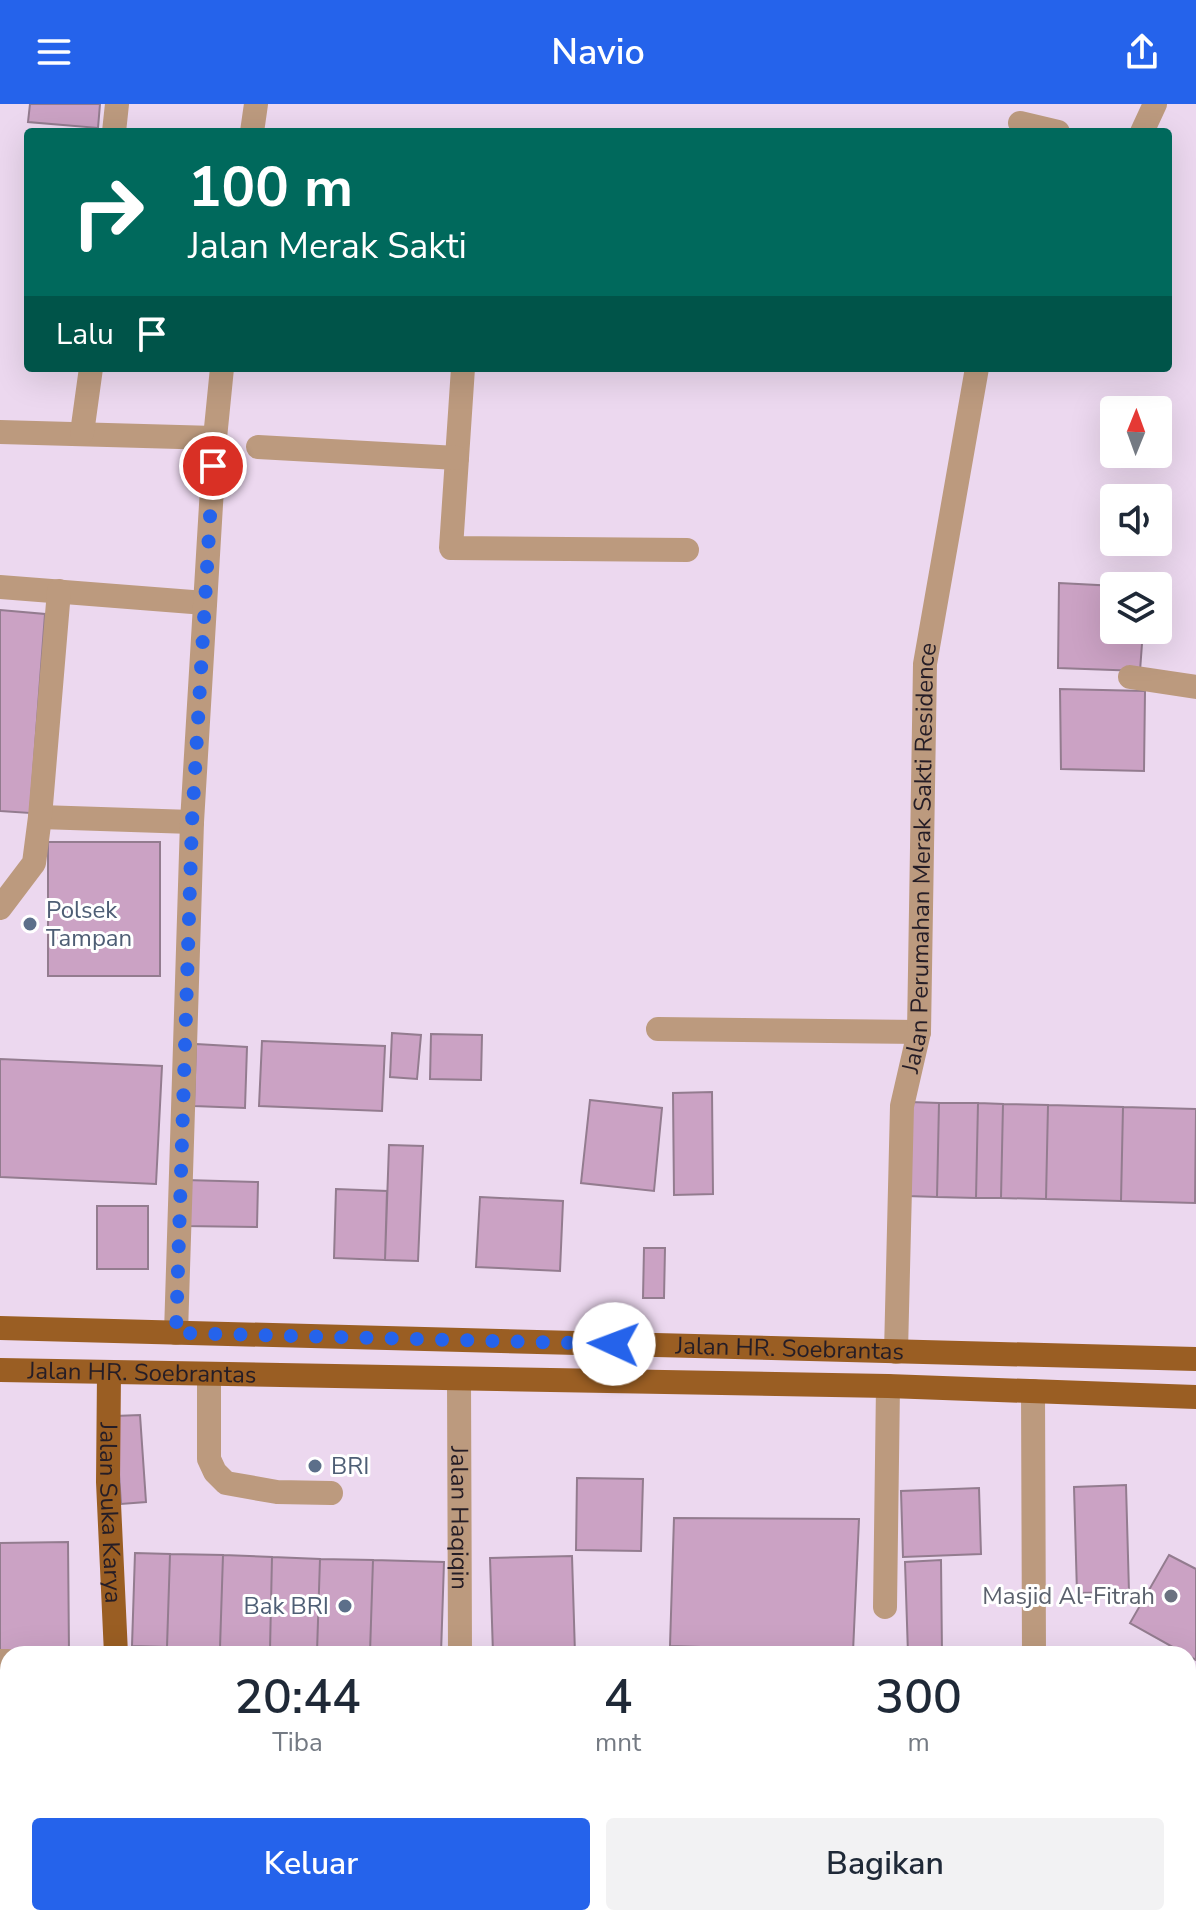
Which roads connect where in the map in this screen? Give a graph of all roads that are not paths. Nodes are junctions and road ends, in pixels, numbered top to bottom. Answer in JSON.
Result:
{"nodes":[{"id":1,"x":117,"y":104,"type":"edge"},
{"id":2,"x":256,"y":104,"type":"edge"},
{"id":3,"x":1155,"y":104,"type":"edge"},
{"id":4,"x":1021,"y":120,"type":"edge"},
{"id":5,"x":114,"y":128,"type":"edge"},
{"id":6,"x":253,"y":128,"type":"edge"},
{"id":7,"x":1046,"y":128,"type":"edge"},
{"id":8,"x":1144,"y":128,"type":"edge"},
{"id":9,"x":90,"y":372,"type":"edge"},
{"id":10,"x":222,"y":372,"type":"edge"},
{"id":11,"x":463,"y":372,"type":"edge"},
{"id":12,"x":976,"y":372,"type":"edge"},
{"id":13,"x":0,"y":432,"type":"edge"},
{"id":14,"x":82,"y":433,"type":"junction"},
{"id":15,"x":215,"y":438,"type":"junction"},
{"id":16,"x":258,"y":447,"type":"dead end"},
{"id":17,"x":457,"y":458,"type":"junction"},
{"id":18,"x":687,"y":550,"type":"dead end"},
{"id":19,"x":0,"y":587,"type":"edge"},
{"id":20,"x":59,"y":591,"type":"junction"},
{"id":21,"x":205,"y":603,"type":"junction"},
{"id":22,"x":1130,"y":677,"type":"dead end"},
{"id":23,"x":1196,"y":687,"type":"edge"},
{"id":24,"x":40,"y":817,"type":"junction"},
{"id":25,"x":192,"y":822,"type":"junction"},
{"id":26,"x":0,"y":908,"type":"edge"},
{"id":27,"x":658,"y":1029,"type":"dead end"},
{"id":28,"x":919,"y":1032,"type":"junction"},
{"id":29,"x":0,"y":1328,"type":"edge"},
{"id":30,"x":176,"y":1333,"type":"junction"},
{"id":31,"x":896,"y":1352,"type":"junction"},
{"id":32,"x":1196,"y":1359,"type":"edge"},
{"id":33,"x":0,"y":1370,"type":"edge"},
{"id":34,"x":109,"y":1373,"type":"junction"},
{"id":35,"x":209,"y":1375,"type":"junction"},
{"id":36,"x":459,"y":1380,"type":"junction"},
{"id":37,"x":888,"y":1386,"type":"junction"},
{"id":38,"x":1033,"y":1391,"type":"junction"},
{"id":39,"x":1196,"y":1397,"type":"edge"},
{"id":40,"x":331,"y":1493,"type":"dead end"},
{"id":41,"x":885,"y":1607,"type":"dead end"},
{"id":42,"x":116,"y":1646,"type":"edge"},
{"id":43,"x":460,"y":1646,"type":"edge"},
{"id":44,"x":1034,"y":1646,"type":"edge"}],
"edges":[{"from":1,"to":5,"type":"street"},
{"from":2,"to":6,"type":"street"},
{"from":3,"to":8,"type":"street"},
{"from":4,"to":7,"type":"street"},
{"from":9,"to":14,"type":"street"},
{"from":10,"to":15,"type":"street"},
{"from":11,"to":17,"type":"street"},
{"from":12,"to":28,"type":"street","name":"Jalan Perumahan Merak Sakti Residence"},
{"from":13,"to":14,"type":"street"},
{"from":14,"to":15,"type":"street"},
{"from":15,"to":21,"type":"street"},
{"from":16,"to":17,"type":"street"},
{"from":17,"to":18,"type":"street"},
{"from":19,"to":20,"type":"street"},
{"from":20,"to":21,"type":"street"},
{"from":20,"to":24,"type":"street"},
{"from":21,"to":25,"type":"street"},
{"from":22,"to":23,"type":"street"},
{"from":24,"to":25,"type":"street"},
{"from":24,"to":26,"type":"street"},
{"from":25,"to":30,"type":"street"},
{"from":27,"to":28,"type":"street"},
{"from":28,"to":31,"type":"street","name":"Jalan Perumahan Merak Sakti Residence"},
{"from":29,"to":30,"type":"main road","name":"Jalan HR. Soebrantas"},
{"from":30,"to":31,"type":"main road","name":"Jalan HR. Soebrantas"},
{"from":31,"to":32,"type":"main road","name":"Jalan HR. Soebrantas"},
{"from":33,"to":34,"type":"main road","name":"Jalan HR. Soebrantas"},
{"from":34,"to":35,"type":"main road","name":"Jalan HR. Soebrantas"},
{"from":34,"to":42,"type":"main road","name":"Jalan Suka Karya"},
{"from":35,"to":36,"type":"main road","name":"Jalan HR. Soebrantas"},
{"from":35,"to":40,"type":"street"},
{"from":36,"to":37,"type":"main road","name":"Jalan HR. Soebrantas"},
{"from":36,"to":43,"type":"street","name":"Jalan Haqiqin"},
{"from":37,"to":38,"type":"main road","name":"Jalan HR. Soebrantas"},
{"from":37,"to":41,"type":"street"},
{"from":38,"to":39,"type":"main road","name":"Jalan HR. Soebrantas"},
{"from":38,"to":44,"type":"street"}]}
